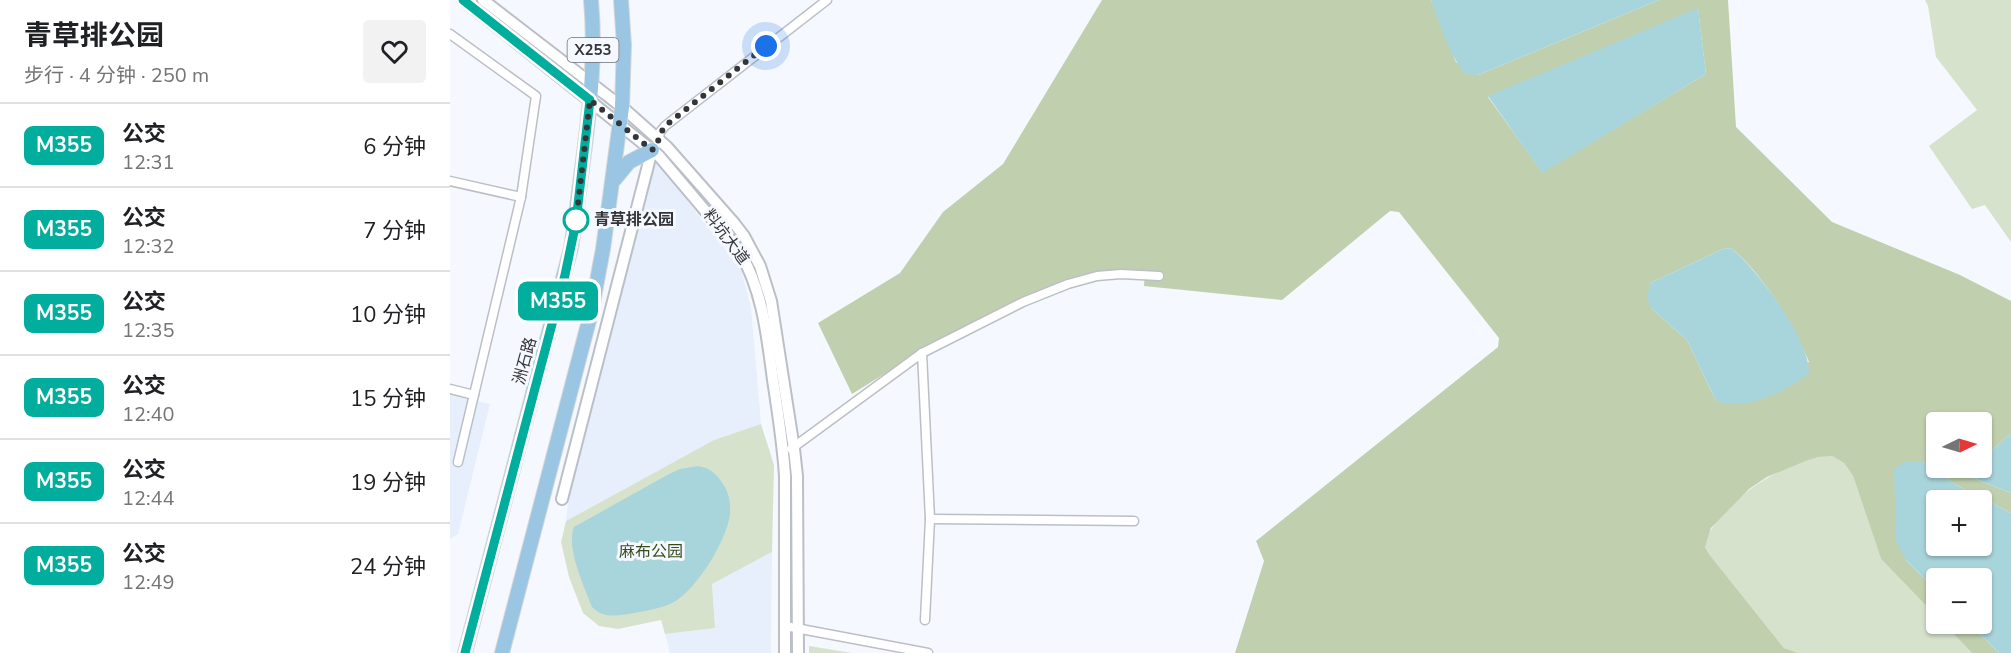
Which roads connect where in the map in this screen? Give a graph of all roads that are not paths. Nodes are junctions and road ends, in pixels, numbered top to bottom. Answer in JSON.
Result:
{"nodes":[{"id":1,"x":463,"y":0,"type":"edge"},
{"id":2,"x":483,"y":0,"type":"edge"},
{"id":3,"x":591,"y":0,"type":"edge"},
{"id":4,"x":621,"y":0,"type":"edge"},
{"id":5,"x":827,"y":0,"type":"edge"},
{"id":6,"x":450,"y":34,"type":"edge"},
{"id":7,"x":591,"y":84,"type":"junction"},
{"id":8,"x":590,"y":100,"type":"junction"},
{"id":9,"x":621,"y":106,"type":"junction"},
{"id":10,"x":620,"y":123,"type":"junction"},
{"id":11,"x":655,"y":144,"type":"junction"},
{"id":12,"x":450,"y":181,"type":"edge"},
{"id":13,"x":612,"y":184,"type":"junction"},
{"id":14,"x":521,"y":197,"type":"junction"},
{"id":15,"x":1159,"y":276,"type":"dead end"},
{"id":16,"x":922,"y":353,"type":"junction"},
{"id":17,"x":450,"y":389,"type":"edge"},
{"id":18,"x":474,"y":395,"type":"junction"},
{"id":19,"x":789,"y":450,"type":"junction"},
{"id":20,"x":458,"y":462,"type":"dead end"},
{"id":21,"x":562,"y":499,"type":"dead end"},
{"id":22,"x":930,"y":519,"type":"junction"},
{"id":23,"x":1134,"y":521,"type":"dead end"},
{"id":24,"x":925,"y":620,"type":"dead end"},
{"id":25,"x":785,"y":626,"type":"junction"},
{"id":26,"x":797,"y":628,"type":"junction"},
{"id":27,"x":465,"y":653,"type":"edge"},
{"id":28,"x":502,"y":653,"type":"edge"},
{"id":29,"x":785,"y":653,"type":"edge"},
{"id":30,"x":798,"y":653,"type":"edge"},
{"id":31,"x":928,"y":653,"type":"edge"}],
"edges":[{"from":1,"to":8,"type":"street","name":"料坑大道"},
{"from":2,"to":7,"type":"street","name":"料坑大道"},
{"from":3,"to":7,"type":"main road","name":"洲石路","number":"X253"},
{"from":4,"to":9,"type":"main road","number":"X253"},
{"from":5,"to":11,"type":"street"},
{"from":6,"to":14,"type":"street"},
{"from":7,"to":8,"type":"main road","name":"洲石路","number":"X253"},
{"from":7,"to":9,"type":"street","name":"料坑大道"},
{"from":8,"to":10,"type":"street","name":"料坑大道"},
{"from":8,"to":27,"type":"main road","name":"洲石路","number":"X253"},
{"from":9,"to":10,"type":"main road","number":"X253"},
{"from":9,"to":11,"type":"street","name":"料坑大道"},
{"from":10,"to":11,"type":"street","name":"料坑大道"},
{"from":10,"to":13,"type":"main road","number":"X253"},
{"from":11,"to":13,"type":"main road"},
{"from":11,"to":19,"type":"street","name":"料坑大道"},
{"from":11,"to":21,"type":"street"},
{"from":12,"to":14,"type":"street"},
{"from":13,"to":28,"type":"main road","number":"X253"},
{"from":14,"to":18,"type":"street"},
{"from":15,"to":16,"type":"street"},
{"from":16,"to":19,"type":"street"},
{"from":16,"to":22,"type":"street"},
{"from":17,"to":18,"type":"street"},
{"from":18,"to":20,"type":"street"},
{"from":19,"to":25,"type":"street","name":"料坑大道"},
{"from":19,"to":26,"type":"street","name":"料坑大道"},
{"from":22,"to":23,"type":"street"},
{"from":22,"to":24,"type":"street"},
{"from":25,"to":26,"type":"street"},
{"from":25,"to":29,"type":"street","name":"料坑大道"},
{"from":26,"to":30,"type":"street","name":"料坑大道"},
{"from":26,"to":31,"type":"street"}]}
